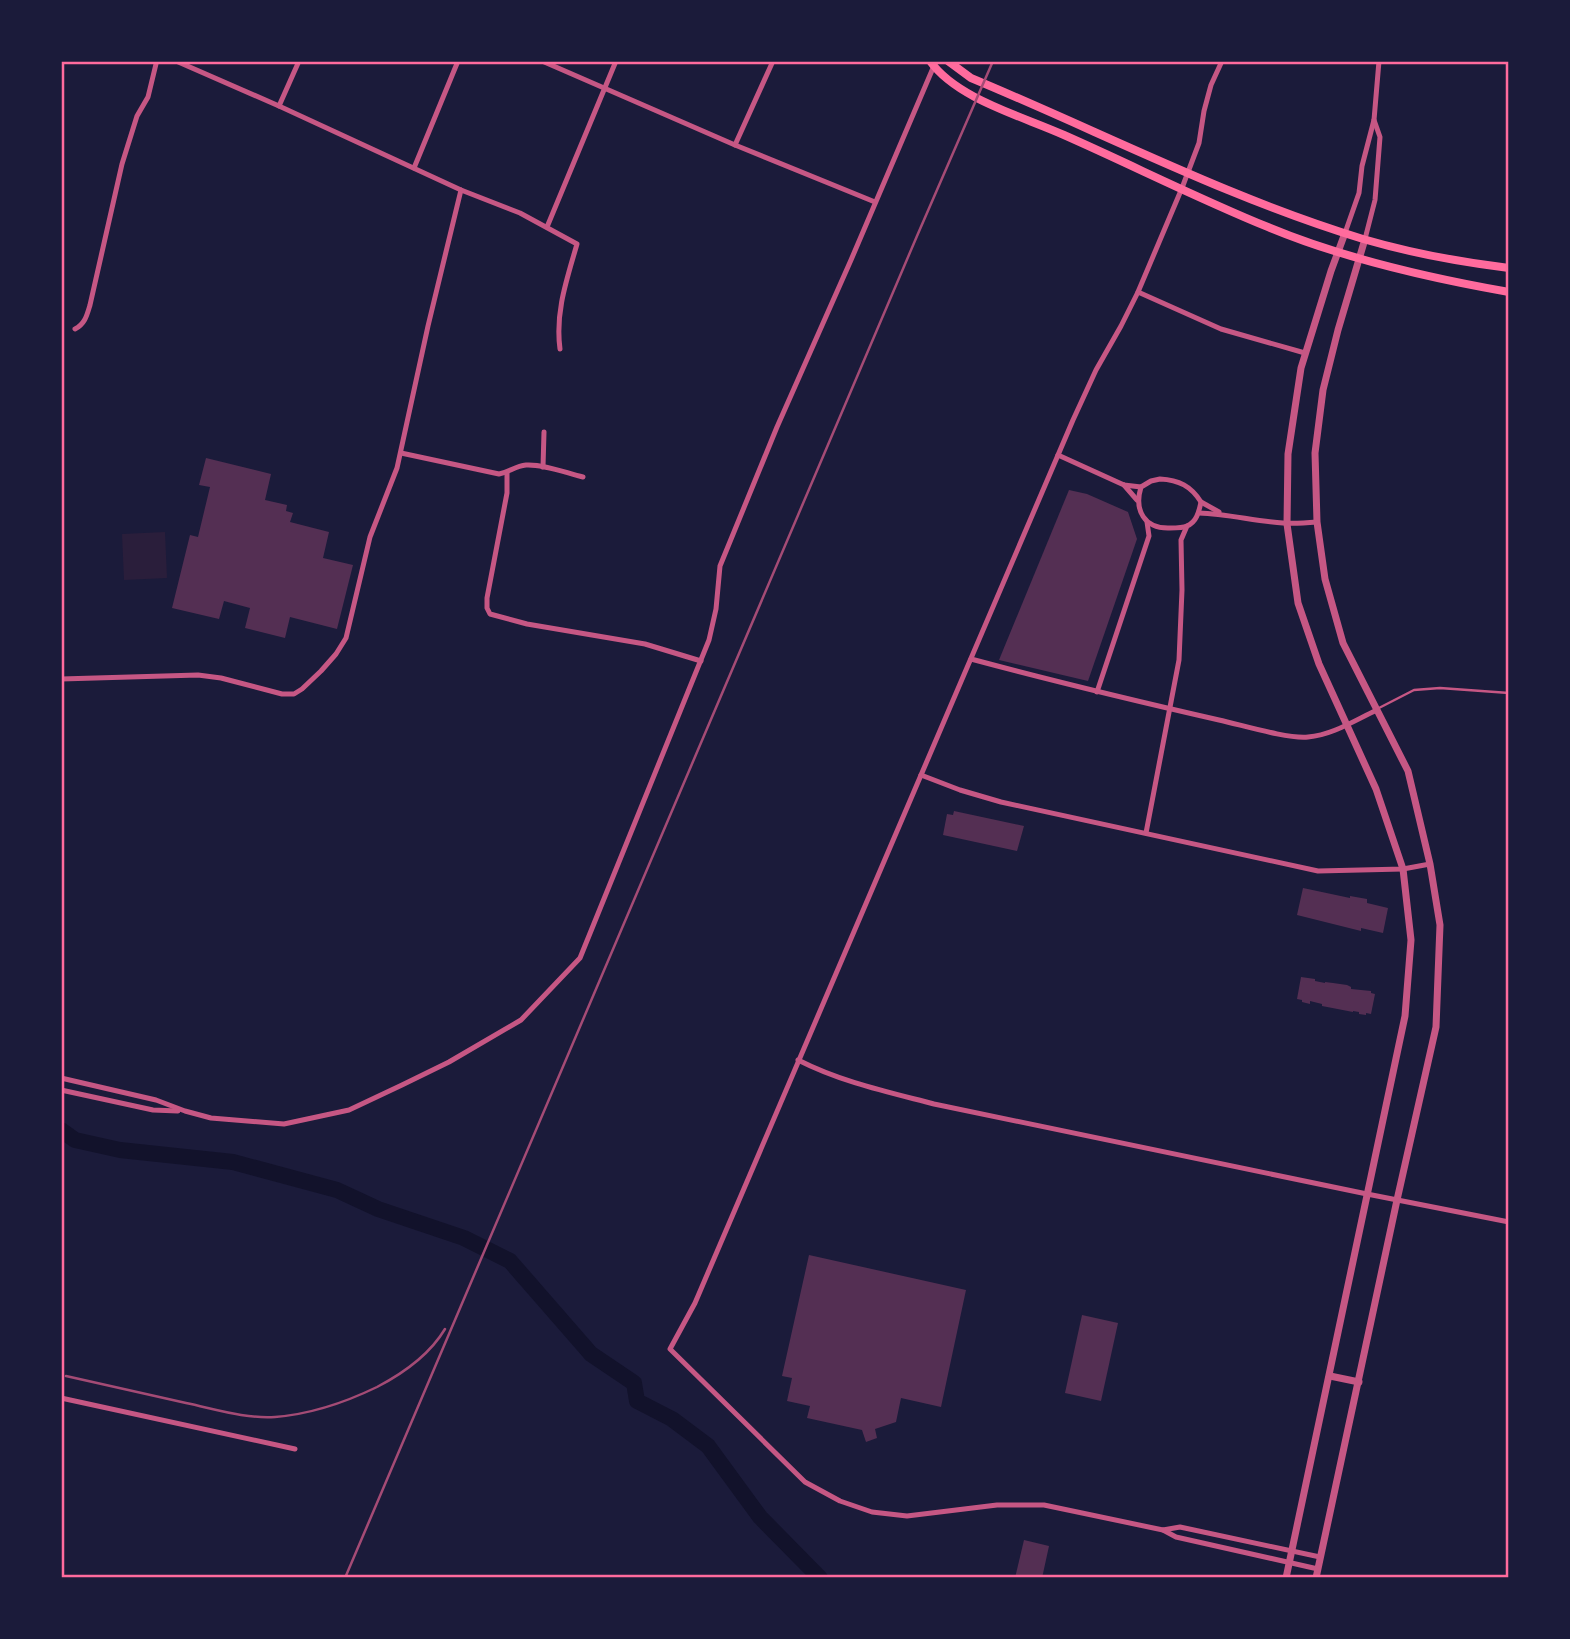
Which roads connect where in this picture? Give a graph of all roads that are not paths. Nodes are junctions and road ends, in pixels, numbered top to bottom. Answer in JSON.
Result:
{"nodes":[{"id":1,"x":155,"y":61,"type":"edge"},
{"id":2,"x":176,"y":61,"type":"edge"},
{"id":3,"x":299,"y":61,"type":"edge"},
{"id":4,"x":458,"y":61,"type":"edge"},
{"id":5,"x":542,"y":61,"type":"edge"},
{"id":6,"x":616,"y":61,"type":"edge"},
{"id":7,"x":773,"y":61,"type":"edge"},
{"id":8,"x":948,"y":61,"type":"edge"},
{"id":9,"x":1222,"y":61,"type":"edge"},
{"id":10,"x":1379,"y":61,"type":"edge"},
{"id":11,"x":933,"y":63,"type":"edge"},
{"id":12,"x":604,"y":89,"type":"junction"},
{"id":13,"x":279,"y":106,"type":"junction"},
{"id":14,"x":1374,"y":120,"type":"junction"},
{"id":15,"x":735,"y":145,"type":"junction"},
{"id":16,"x":414,"y":168,"type":"junction"},
{"id":17,"x":1189,"y":172,"type":"junction"},
{"id":18,"x":1182,"y":188,"type":"junction"},
{"id":19,"x":461,"y":190,"type":"junction"},
{"id":20,"x":875,"y":202,"type":"junction"},
{"id":21,"x":547,"y":228,"type":"junction"},
{"id":22,"x":1345,"y":233,"type":"junction"},
{"id":23,"x":1365,"y":239,"type":"junction"},
{"id":24,"x":1338,"y":252,"type":"junction"},
{"id":25,"x":1360,"y":258,"type":"junction"},
{"id":26,"x":1509,"y":268,"type":"edge"},
{"id":27,"x":1138,"y":292,"type":"junction"},
{"id":28,"x":1509,"y":292,"type":"edge"},
{"id":29,"x":75,"y":329,"type":"dead end"},
{"id":30,"x":560,"y":349,"type":"dead end"},
{"id":31,"x":1305,"y":354,"type":"junction"},
{"id":32,"x":544,"y":432,"type":"dead end"},
{"id":33,"x":401,"y":453,"type":"junction"},
{"id":34,"x":1058,"y":455,"type":"junction"},
{"id":35,"x":543,"y":467,"type":"junction"},
{"id":36,"x":507,"y":473,"type":"junction"},
{"id":37,"x":583,"y":477,"type":"dead end"},
{"id":38,"x":1124,"y":485,"type":"junction"},
{"id":39,"x":1141,"y":487,"type":"junction"},
{"id":40,"x":1137,"y":500,"type":"junction"},
{"id":41,"x":1201,"y":502,"type":"junction"},
{"id":42,"x":1199,"y":513,"type":"junction"},
{"id":43,"x":1222,"y":514,"type":"junction"},
{"id":44,"x":1147,"y":522,"type":"junction"},
{"id":45,"x":1317,"y":522,"type":"junction"},
{"id":46,"x":1287,"y":523,"type":"junction"},
{"id":47,"x":1187,"y":526,"type":"junction"},
{"id":48,"x":1163,"y":528,"type":"junction"},
{"id":49,"x":1174,"y":528,"type":"junction"},
{"id":50,"x":1149,"y":536,"type":"junction"},
{"id":51,"x":1181,"y":540,"type":"junction"},
{"id":52,"x":971,"y":659,"type":"junction"},
{"id":53,"x":701,"y":661,"type":"junction"},
{"id":54,"x":61,"y":679,"type":"edge"},
{"id":55,"x":1097,"y":692,"type":"junction"},
{"id":56,"x":1509,"y":693,"type":"edge"},
{"id":57,"x":1171,"y":709,"type":"junction"},
{"id":58,"x":1377,"y":710,"type":"junction"},
{"id":59,"x":1347,"y":724,"type":"junction"},
{"id":60,"x":920,"y":775,"type":"junction"},
{"id":61,"x":1146,"y":833,"type":"junction"},
{"id":62,"x":1430,"y":864,"type":"junction"},
{"id":63,"x":1403,"y":869,"type":"junction"},
{"id":64,"x":798,"y":1060,"type":"junction"},
{"id":65,"x":61,"y":1078,"type":"edge"},
{"id":66,"x":61,"y":1090,"type":"edge"},
{"id":67,"x":185,"y":1111,"type":"junction"},
{"id":68,"x":1367,"y":1194,"type":"junction"},
{"id":69,"x":1397,"y":1200,"type":"junction"},
{"id":70,"x":1509,"y":1222,"type":"edge"},
{"id":71,"x":1330,"y":1376,"type":"junction"},
{"id":72,"x":1359,"y":1382,"type":"junction"},
{"id":73,"x":61,"y":1398,"type":"edge"},
{"id":74,"x":295,"y":1449,"type":"dead end"},
{"id":75,"x":1163,"y":1530,"type":"junction"},
{"id":76,"x":1292,"y":1551,"type":"junction"},
{"id":77,"x":1320,"y":1557,"type":"junction"},
{"id":78,"x":1289,"y":1563,"type":"junction"},
{"id":79,"x":1318,"y":1569,"type":"junction"},
{"id":80,"x":1286,"y":1578,"type":"edge"},
{"id":81,"x":1316,"y":1578,"type":"edge"}],
"edges":[{"from":1,"to":29,"type":"street"},
{"from":2,"to":13,"type":"street"},
{"from":3,"to":13,"type":"street"},
{"from":4,"to":16,"type":"street"},
{"from":5,"to":12,"type":"street"},
{"from":6,"to":12,"type":"street"},
{"from":7,"to":15,"type":"street"},
{"from":8,"to":17,"type":"main road"},
{"from":9,"to":17,"type":"street"},
{"from":10,"to":14,"type":"street"},
{"from":11,"to":18,"type":"main road"},
{"from":11,"to":20,"type":"street"},
{"from":12,"to":15,"type":"street"},
{"from":12,"to":21,"type":"street"},
{"from":13,"to":16,"type":"street"},
{"from":14,"to":22,"type":"street"},
{"from":14,"to":23,"type":"street"},
{"from":15,"to":20,"type":"street"},
{"from":16,"to":19,"type":"street"},
{"from":17,"to":18,"type":"street"},
{"from":17,"to":22,"type":"main road"},
{"from":18,"to":24,"type":"main road"},
{"from":18,"to":27,"type":"street"},
{"from":19,"to":21,"type":"street"},
{"from":19,"to":33,"type":"street"},
{"from":20,"to":53,"type":"street"},
{"from":21,"to":30,"type":"street"},
{"from":22,"to":23,"type":"main road"},
{"from":22,"to":24,"type":"street"},
{"from":23,"to":25,"type":"street"},
{"from":23,"to":26,"type":"main road"},
{"from":24,"to":25,"type":"main road"},
{"from":24,"to":31,"type":"street"},
{"from":25,"to":28,"type":"main road"},
{"from":25,"to":45,"type":"street"},
{"from":27,"to":31,"type":"street"},
{"from":27,"to":34,"type":"street"},
{"from":31,"to":46,"type":"street"},
{"from":32,"to":35,"type":"street"},
{"from":33,"to":36,"type":"street"},
{"from":33,"to":54,"type":"street"},
{"from":34,"to":38,"type":"street"},
{"from":34,"to":52,"type":"street"},
{"from":35,"to":36,"type":"street"},
{"from":35,"to":37,"type":"street"},
{"from":36,"to":53,"type":"street"},
{"from":38,"to":39,"type":"street"},
{"from":38,"to":40,"type":"street"},
{"from":39,"to":40,"type":"street"},
{"from":39,"to":41,"type":"street"},
{"from":40,"to":44,"type":"street"},
{"from":41,"to":42,"type":"street"},
{"from":41,"to":43,"type":"street"},
{"from":42,"to":43,"type":"street"},
{"from":42,"to":47,"type":"street"},
{"from":43,"to":46,"type":"street"},
{"from":44,"to":48,"type":"street"},
{"from":44,"to":50,"type":"street"},
{"from":45,"to":46,"type":"street"},
{"from":45,"to":58,"type":"street"},
{"from":46,"to":59,"type":"street"},
{"from":47,"to":49,"type":"street"},
{"from":47,"to":51,"type":"street"},
{"from":48,"to":49,"type":"street"},
{"from":48,"to":50,"type":"street"},
{"from":49,"to":51,"type":"street"},
{"from":50,"to":55,"type":"street"},
{"from":51,"to":57,"type":"street"},
{"from":52,"to":55,"type":"street"},
{"from":52,"to":60,"type":"street"},
{"from":53,"to":67,"type":"street"},
{"from":55,"to":57,"type":"street"},
{"from":56,"to":58,"type":"lane"},
{"from":57,"to":59,"type":"street"},
{"from":57,"to":61,"type":"street"},
{"from":58,"to":59,"type":"street"},
{"from":58,"to":62,"type":"street"},
{"from":59,"to":63,"type":"street"},
{"from":60,"to":61,"type":"street"},
{"from":60,"to":64,"type":"street"},
{"from":61,"to":63,"type":"street"},
{"from":62,"to":63,"type":"street"},
{"from":62,"to":69,"type":"street"},
{"from":63,"to":68,"type":"street"},
{"from":64,"to":68,"type":"street"},
{"from":64,"to":75,"type":"street"},
{"from":65,"to":67,"type":"street"},
{"from":66,"to":67,"type":"street"},
{"from":68,"to":69,"type":"street"},
{"from":68,"to":71,"type":"street"},
{"from":69,"to":70,"type":"street"},
{"from":69,"to":72,"type":"street"},
{"from":71,"to":72,"type":"street"},
{"from":71,"to":76,"type":"street"},
{"from":72,"to":77,"type":"street"},
{"from":73,"to":74,"type":"street"},
{"from":75,"to":76,"type":"street"},
{"from":75,"to":78,"type":"street"},
{"from":76,"to":77,"type":"street"},
{"from":76,"to":78,"type":"street"},
{"from":77,"to":79,"type":"street"},
{"from":78,"to":79,"type":"street"},
{"from":78,"to":80,"type":"street"},
{"from":79,"to":81,"type":"street"}]}
